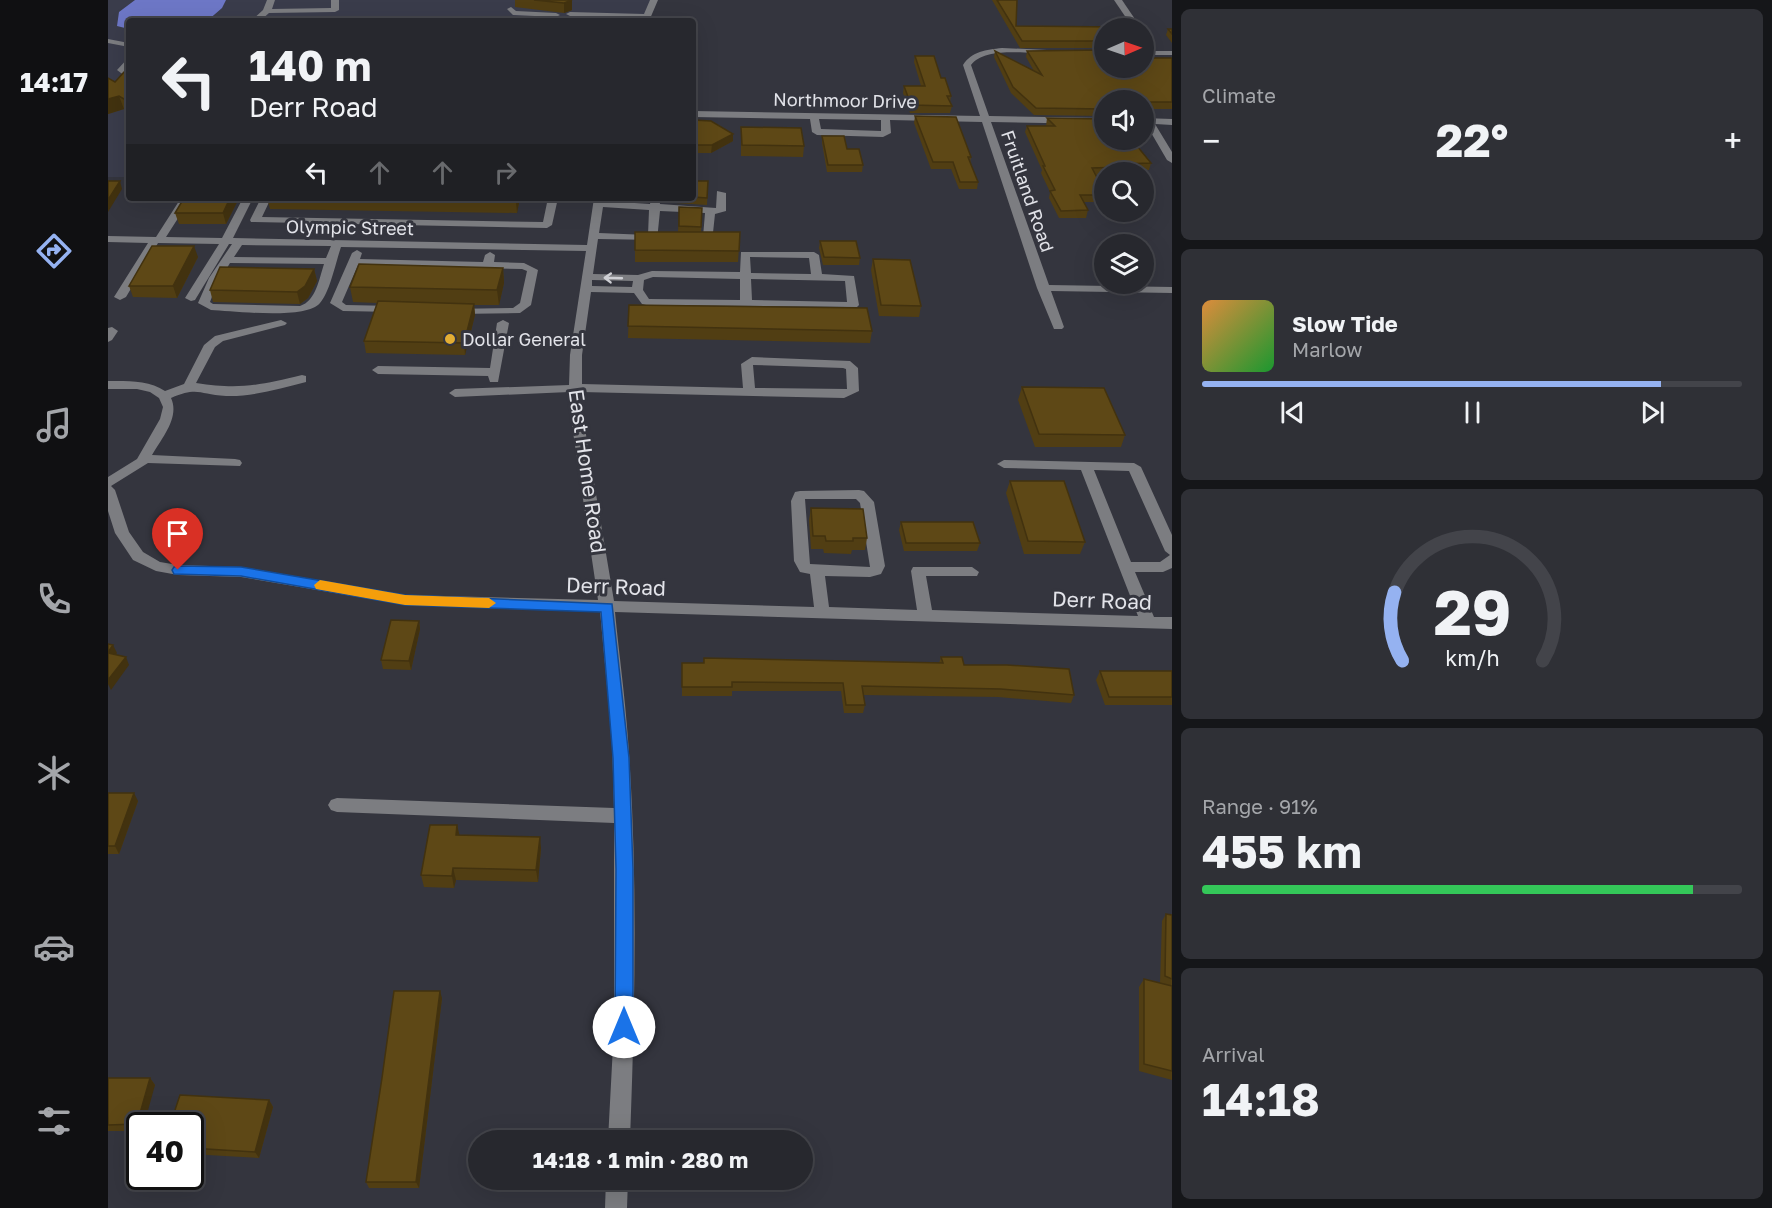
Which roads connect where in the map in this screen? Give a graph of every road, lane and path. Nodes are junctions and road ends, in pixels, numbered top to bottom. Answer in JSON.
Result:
{"nodes":[{"id":1,"x":271,"y":0,"type":"edge"},
{"id":2,"x":301,"y":0,"type":"edge"},
{"id":3,"x":335,"y":0,"type":"edge"},
{"id":4,"x":654,"y":0,"type":"edge"},
{"id":5,"x":1118,"y":0,"type":"edge"},
{"id":6,"x":511,"y":9,"type":"dead end"},
{"id":7,"x":267,"y":11,"type":"junction"},
{"id":8,"x":302,"y":11,"type":"junction"},
{"id":9,"x":570,"y":14,"type":"edge"},
{"id":10,"x":556,"y":15,"type":"edge"},
{"id":11,"x":259,"y":18,"type":"edge"},
{"id":12,"x":646,"y":18,"type":"edge"},
{"id":13,"x":1130,"y":18,"type":"edge"},
{"id":14,"x":108,"y":41,"type":"edge"},
{"id":15,"x":126,"y":44,"type":"edge"},
{"id":16,"x":1154,"y":51,"type":"edge"},
{"id":17,"x":1061,"y":52,"type":"edge"},
{"id":18,"x":1172,"y":53,"type":"edge"},
{"id":19,"x":696,"y":114,"type":"edge"},
{"id":20,"x":740,"y":115,"type":"junction"},
{"id":21,"x":814,"y":116,"type":"junction"},
{"id":22,"x":885,"y":117,"type":"junction"},
{"id":23,"x":986,"y":119,"type":"junction"},
{"id":24,"x":1094,"y":121,"type":"edge"},
{"id":25,"x":1154,"y":121,"type":"edge"},
{"id":26,"x":1172,"y":122,"type":"edge"},
{"id":27,"x":741,"y":129,"type":"edge"},
{"id":28,"x":1154,"y":133,"type":"edge"},
{"id":29,"x":1172,"y":160,"type":"edge"},
{"id":30,"x":721,"y":193,"type":"dead end"},
{"id":31,"x":184,"y":201,"type":"edge"},
{"id":32,"x":246,"y":201,"type":"edge"},
{"id":33,"x":264,"y":201,"type":"edge"},
{"id":34,"x":552,"y":201,"type":"edge"},
{"id":35,"x":599,"y":201,"type":"edge"},
{"id":36,"x":655,"y":203,"type":"edge"},
{"id":37,"x":710,"y":210,"type":"junction"},
{"id":38,"x":302,"y":220,"type":"junction"},
{"id":39,"x":502,"y":224,"type":"junction"},
{"id":40,"x":108,"y":239,"type":"edge"},
{"id":41,"x":157,"y":240,"type":"junction"},
{"id":42,"x":687,"y":240,"type":"edge"},
{"id":43,"x":226,"y":241,"type":"junction"},
{"id":44,"x":239,"y":242,"type":"junction"},
{"id":45,"x":291,"y":242,"type":"junction"},
{"id":46,"x":592,"y":242,"type":"junction"},
{"id":47,"x":337,"y":243,"type":"junction"},
{"id":48,"x":361,"y":244,"type":"junction"},
{"id":49,"x":495,"y":246,"type":"junction"},
{"id":50,"x":228,"y":260,"type":"junction"},
{"id":51,"x":330,"y":261,"type":"junction"},
{"id":52,"x":354,"y":262,"type":"junction"},
{"id":53,"x":488,"y":264,"type":"junction"},
{"id":54,"x":744,"y":276,"type":"junction"},
{"id":55,"x":817,"y":277,"type":"junction"},
{"id":56,"x":586,"y":283,"type":"junction"},
{"id":57,"x":638,"y":284,"type":"junction"},
{"id":58,"x":1043,"y":288,"type":"junction"},
{"id":59,"x":1172,"y":290,"type":"edge"},
{"id":60,"x":120,"y":297,"type":"dead end"},
{"id":61,"x":191,"y":298,"type":"dead end"},
{"id":62,"x":746,"y":303,"type":"junction"},
{"id":63,"x":411,"y":310,"type":"edge"},
{"id":64,"x":444,"y":311,"type":"edge"},
{"id":65,"x":281,"y":323,"type":"dead end"},
{"id":66,"x":503,"y":323,"type":"dead end"},
{"id":67,"x":1058,"y":327,"type":"dead end"},
{"id":68,"x":378,"y":370,"type":"dead end"},
{"id":69,"x":495,"y":372,"type":"junction"},
{"id":70,"x":302,"y":380,"type":"dead end"},
{"id":71,"x":108,"y":385,"type":"edge"},
{"id":72,"x":189,"y":386,"type":"junction"},
{"id":73,"x":575,"y":388,"type":"junction"},
{"id":74,"x":492,"y":392,"type":"junction"},
{"id":75,"x":749,"y":392,"type":"junction"},
{"id":76,"x":455,"y":393,"type":"dead end"},
{"id":77,"x":164,"y":396,"type":"junction"},
{"id":78,"x":144,"y":459,"type":"junction"},
{"id":79,"x":235,"y":463,"type":"dead end"},
{"id":80,"x":1004,"y":465,"type":"dead end"},
{"id":81,"x":1086,"y":466,"type":"junction"},
{"id":82,"x":108,"y":483,"type":"edge"},
{"id":83,"x":108,"y":490,"type":"edge"},
{"id":84,"x":1172,"y":551,"type":"edge"},
{"id":85,"x":1172,"y":560,"type":"edge"},
{"id":86,"x":1127,"y":567,"type":"junction"},
{"id":87,"x":817,"y":572,"type":"junction"},
{"id":88,"x":972,"y":572,"type":"dead end"},
{"id":89,"x":607,"y":607,"type":"junction"},
{"id":90,"x":822,"y":614,"type":"junction"},
{"id":91,"x":925,"y":616,"type":"junction"},
{"id":92,"x":1148,"y":622,"type":"junction"},
{"id":93,"x":1172,"y":623,"type":"edge"},
{"id":94,"x":337,"y":805,"type":"dead end"},
{"id":95,"x":623,"y":816,"type":"junction"},
{"id":96,"x":619,"y":1130,"type":"edge"},
{"id":97,"x":617,"y":1190,"type":"edge"},
{"id":98,"x":616,"y":1208,"type":"edge"}],
"edges":[{"from":1,"to":7,"type":"street"},
{"from":2,"to":8,"type":"street"},
{"from":3,"to":8,"type":"street"},
{"from":4,"to":12,"type":"street"},
{"from":5,"to":13,"type":"street"},
{"from":6,"to":10,"type":"street"},
{"from":7,"to":8,"type":"street"},
{"from":7,"to":11,"type":"street"},
{"from":9,"to":12,"type":"street"},
{"from":14,"to":15,"type":"street"},
{"from":16,"to":18,"type":"street"},
{"from":17,"to":23,"type":"street","name":"Fruitland Road"},
{"from":19,"to":20,"type":"street","name":"Northmoor Drive"},
{"from":20,"to":21,"type":"street","name":"Northmoor Drive"},
{"from":20,"to":27,"type":"street"},
{"from":21,"to":22,"type":"street","name":"Northmoor Drive"},
{"from":21,"to":22,"type":"street"},
{"from":22,"to":23,"type":"street","name":"Northmoor Drive"},
{"from":23,"to":24,"type":"street","name":"Northmoor Drive"},
{"from":23,"to":58,"type":"street","name":"Fruitland Road"},
{"from":25,"to":26,"type":"street"},
{"from":28,"to":29,"type":"street"},
{"from":30,"to":37,"type":"street"},
{"from":31,"to":41,"type":"street"},
{"from":32,"to":43,"type":"street"},
{"from":33,"to":38,"type":"street"},
{"from":34,"to":39,"type":"street"},
{"from":35,"to":36,"type":"street"},
{"from":35,"to":46,"type":"street","name":"East Home Road"},
{"from":36,"to":37,"type":"street"},
{"from":36,"to":46,"type":"street","name":"Olympic Street"},
{"from":37,"to":42,"type":"street"},
{"from":38,"to":39,"type":"street"},
{"from":38,"to":45,"type":"street"},
{"from":39,"to":49,"type":"street"},
{"from":40,"to":41,"type":"street","name":"Olympic Street"},
{"from":41,"to":43,"type":"street","name":"Olympic Street"},
{"from":41,"to":60,"type":"street"},
{"from":43,"to":44,"type":"street","name":"Olympic Street"},
{"from":43,"to":61,"type":"street"},
{"from":44,"to":45,"type":"street","name":"Olympic Street"},
{"from":44,"to":50,"type":"street"},
{"from":45,"to":47,"type":"street","name":"Olympic Street"},
{"from":46,"to":49,"type":"street","name":"Olympic Street"},
{"from":46,"to":56,"type":"street","name":"East Home Road"},
{"from":47,"to":48,"type":"street","name":"Olympic Street"},
{"from":47,"to":51,"type":"street"},
{"from":48,"to":49,"type":"street","name":"Olympic Street"},
{"from":48,"to":52,"type":"street"},
{"from":49,"to":53,"type":"street"},
{"from":50,"to":51,"type":"street"},
{"from":50,"to":51,"type":"street"},
{"from":52,"to":53,"type":"street"},
{"from":52,"to":63,"type":"street"},
{"from":53,"to":64,"type":"street"},
{"from":54,"to":55,"type":"street"},
{"from":54,"to":55,"type":"street"},
{"from":54,"to":57,"type":"street"},
{"from":54,"to":62,"type":"street"},
{"from":55,"to":62,"type":"street"},
{"from":56,"to":57,"type":"street"},
{"from":56,"to":73,"type":"street","name":"East Home Road"},
{"from":57,"to":62,"type":"street"},
{"from":58,"to":59,"type":"street"},
{"from":58,"to":67,"type":"street","name":"Fruitland Road"},
{"from":65,"to":72,"type":"street"},
{"from":66,"to":69,"type":"street"},
{"from":68,"to":69,"type":"street"},
{"from":69,"to":74,"type":"street"},
{"from":70,"to":72,"type":"street"},
{"from":71,"to":77,"type":"street"},
{"from":72,"to":77,"type":"street"},
{"from":73,"to":74,"type":"street"},
{"from":73,"to":75,"type":"street"},
{"from":73,"to":89,"type":"street","name":"East Home Road"},
{"from":74,"to":76,"type":"street"},
{"from":75,"to":75,"type":"street"},
{"from":77,"to":78,"type":"street"},
{"from":78,"to":79,"type":"street"},
{"from":78,"to":82,"type":"street"},
{"from":80,"to":81,"type":"street"},
{"from":81,"to":84,"type":"street"},
{"from":81,"to":86,"type":"street"},
{"from":83,"to":89,"type":"street","name":"Derr Road"},
{"from":85,"to":86,"type":"street"},
{"from":86,"to":92,"type":"street"},
{"from":87,"to":87,"type":"street"},
{"from":87,"to":90,"type":"street"},
{"from":88,"to":91,"type":"street"},
{"from":89,"to":90,"type":"street","name":"Derr Road"},
{"from":89,"to":95,"type":"street","name":"East Home Road"},
{"from":90,"to":91,"type":"street","name":"Derr Road"},
{"from":91,"to":92,"type":"street","name":"Derr Road"},
{"from":92,"to":93,"type":"street","name":"Derr Road"},
{"from":94,"to":95,"type":"street"},
{"from":95,"to":96,"type":"street","name":"East Home Road"},
{"from":97,"to":98,"type":"street"}]}
